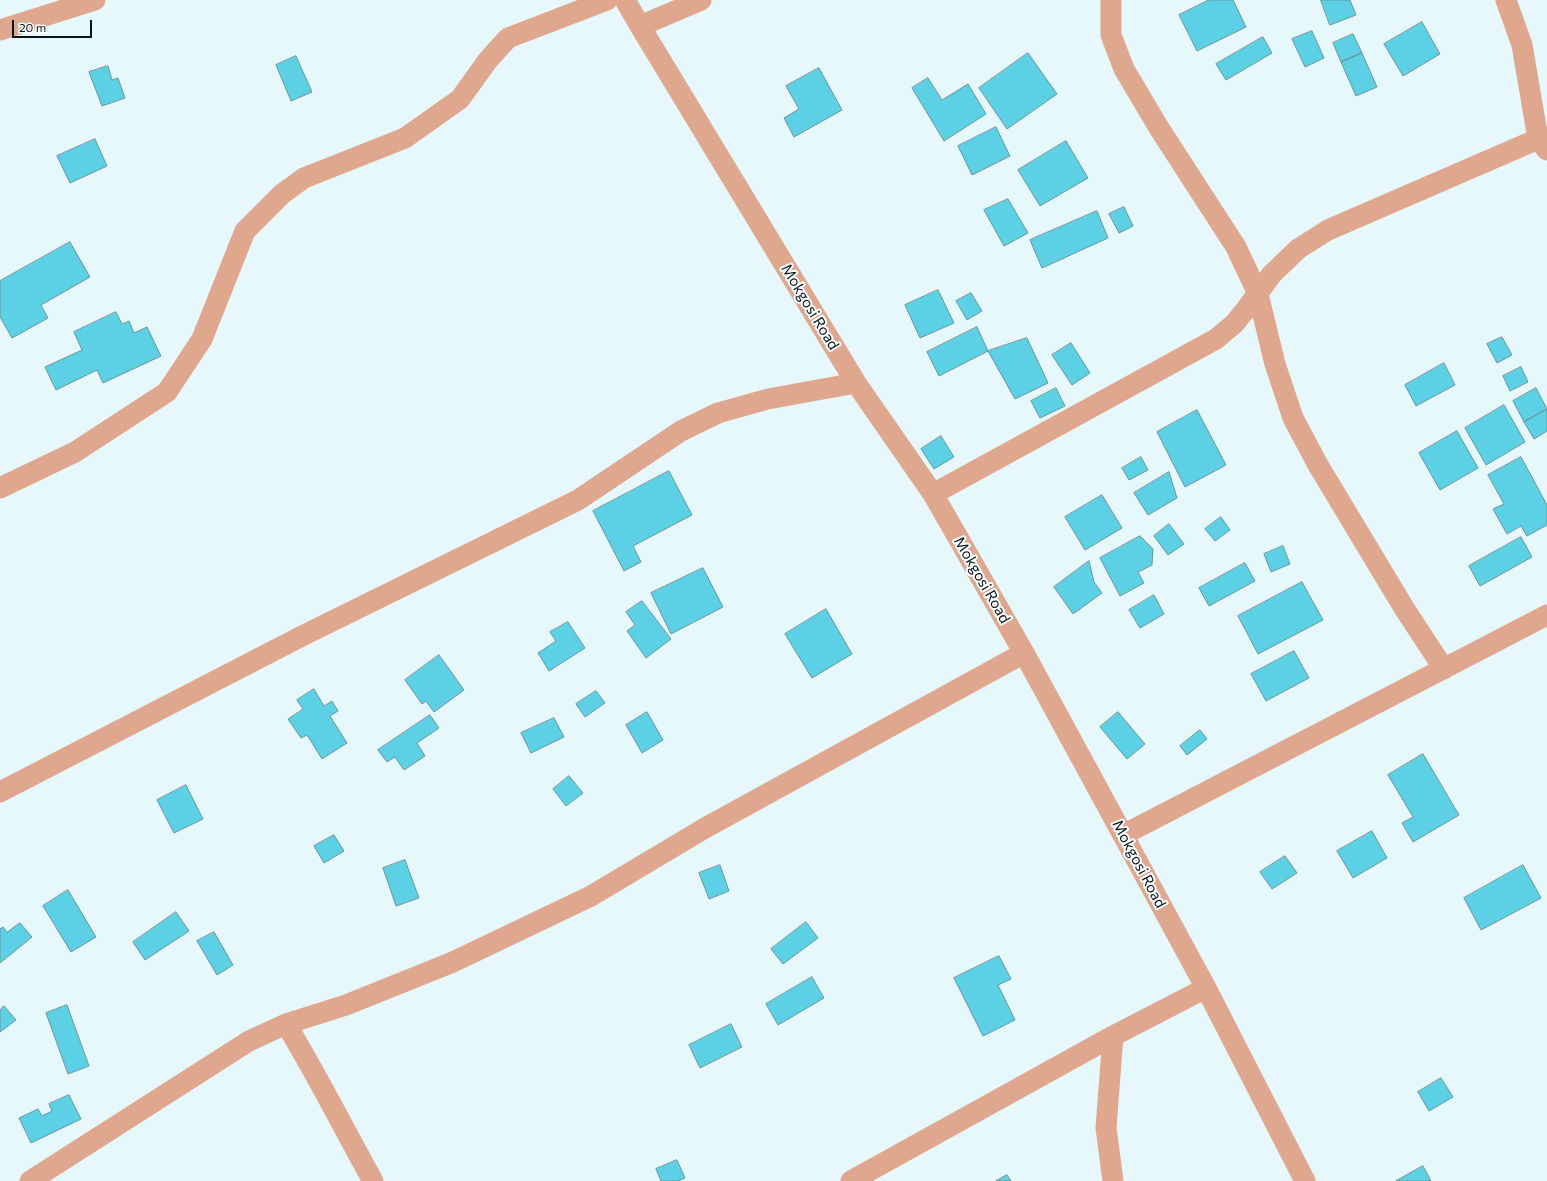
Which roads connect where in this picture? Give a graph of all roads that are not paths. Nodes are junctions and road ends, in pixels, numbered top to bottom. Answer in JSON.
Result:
{"nodes":[{"id":1,"x":95,"y":0,"type":"edge"},
{"id":2,"x":607,"y":0,"type":"edge"},
{"id":3,"x":625,"y":0,"type":"edge"},
{"id":4,"x":701,"y":0,"type":"edge"},
{"id":5,"x":1111,"y":0,"type":"edge"},
{"id":6,"x":1506,"y":0,"type":"edge"},
{"id":7,"x":640,"y":26,"type":"junction"},
{"id":8,"x":0,"y":30,"type":"edge"},
{"id":9,"x":1544,"y":142,"type":"edge"},
{"id":10,"x":1258,"y":294,"type":"junction"},
{"id":11,"x":856,"y":383,"type":"junction"},
{"id":12,"x":0,"y":488,"type":"edge"},
{"id":13,"x":933,"y":494,"type":"junction"},
{"id":14,"x":1547,"y":615,"type":"edge"},
{"id":15,"x":1024,"y":653,"type":"junction"},
{"id":16,"x":1444,"y":669,"type":"junction"},
{"id":17,"x":0,"y":792,"type":"edge"},
{"id":18,"x":1123,"y":835,"type":"junction"},
{"id":19,"x":1206,"y":988,"type":"junction"},
{"id":20,"x":286,"y":1024,"type":"junction"},
{"id":21,"x":1113,"y":1036,"type":"junction"},
{"id":22,"x":30,"y":1181,"type":"edge"},
{"id":23,"x":373,"y":1181,"type":"edge"},
{"id":24,"x":852,"y":1181,"type":"edge"},
{"id":25,"x":1112,"y":1181,"type":"edge"},
{"id":26,"x":1305,"y":1181,"type":"edge"}],
"edges":[{"from":1,"to":8,"type":"street"},
{"from":2,"to":12,"type":"street"},
{"from":3,"to":7,"type":"street","name":"Mokgosi Road"},
{"from":4,"to":7,"type":"street"},
{"from":5,"to":10,"type":"street"},
{"from":6,"to":9,"type":"street"},
{"from":7,"to":11,"type":"street","name":"Mokgosi Road"},
{"from":9,"to":10,"type":"street"},
{"from":10,"to":13,"type":"street"},
{"from":10,"to":16,"type":"street"},
{"from":11,"to":13,"type":"street","name":"Mokgosi Road"},
{"from":11,"to":17,"type":"street"},
{"from":13,"to":15,"type":"street","name":"Mokgosi Road"},
{"from":14,"to":16,"type":"street"},
{"from":15,"to":18,"type":"street","name":"Mokgosi Road"},
{"from":15,"to":20,"type":"street"},
{"from":16,"to":18,"type":"street"},
{"from":18,"to":19,"type":"street","name":"Mokgosi Road"},
{"from":19,"to":21,"type":"street"},
{"from":19,"to":26,"type":"street","name":"Mokgosi Road"},
{"from":20,"to":22,"type":"street"},
{"from":20,"to":23,"type":"street"},
{"from":21,"to":24,"type":"street"},
{"from":21,"to":25,"type":"street"}]}
